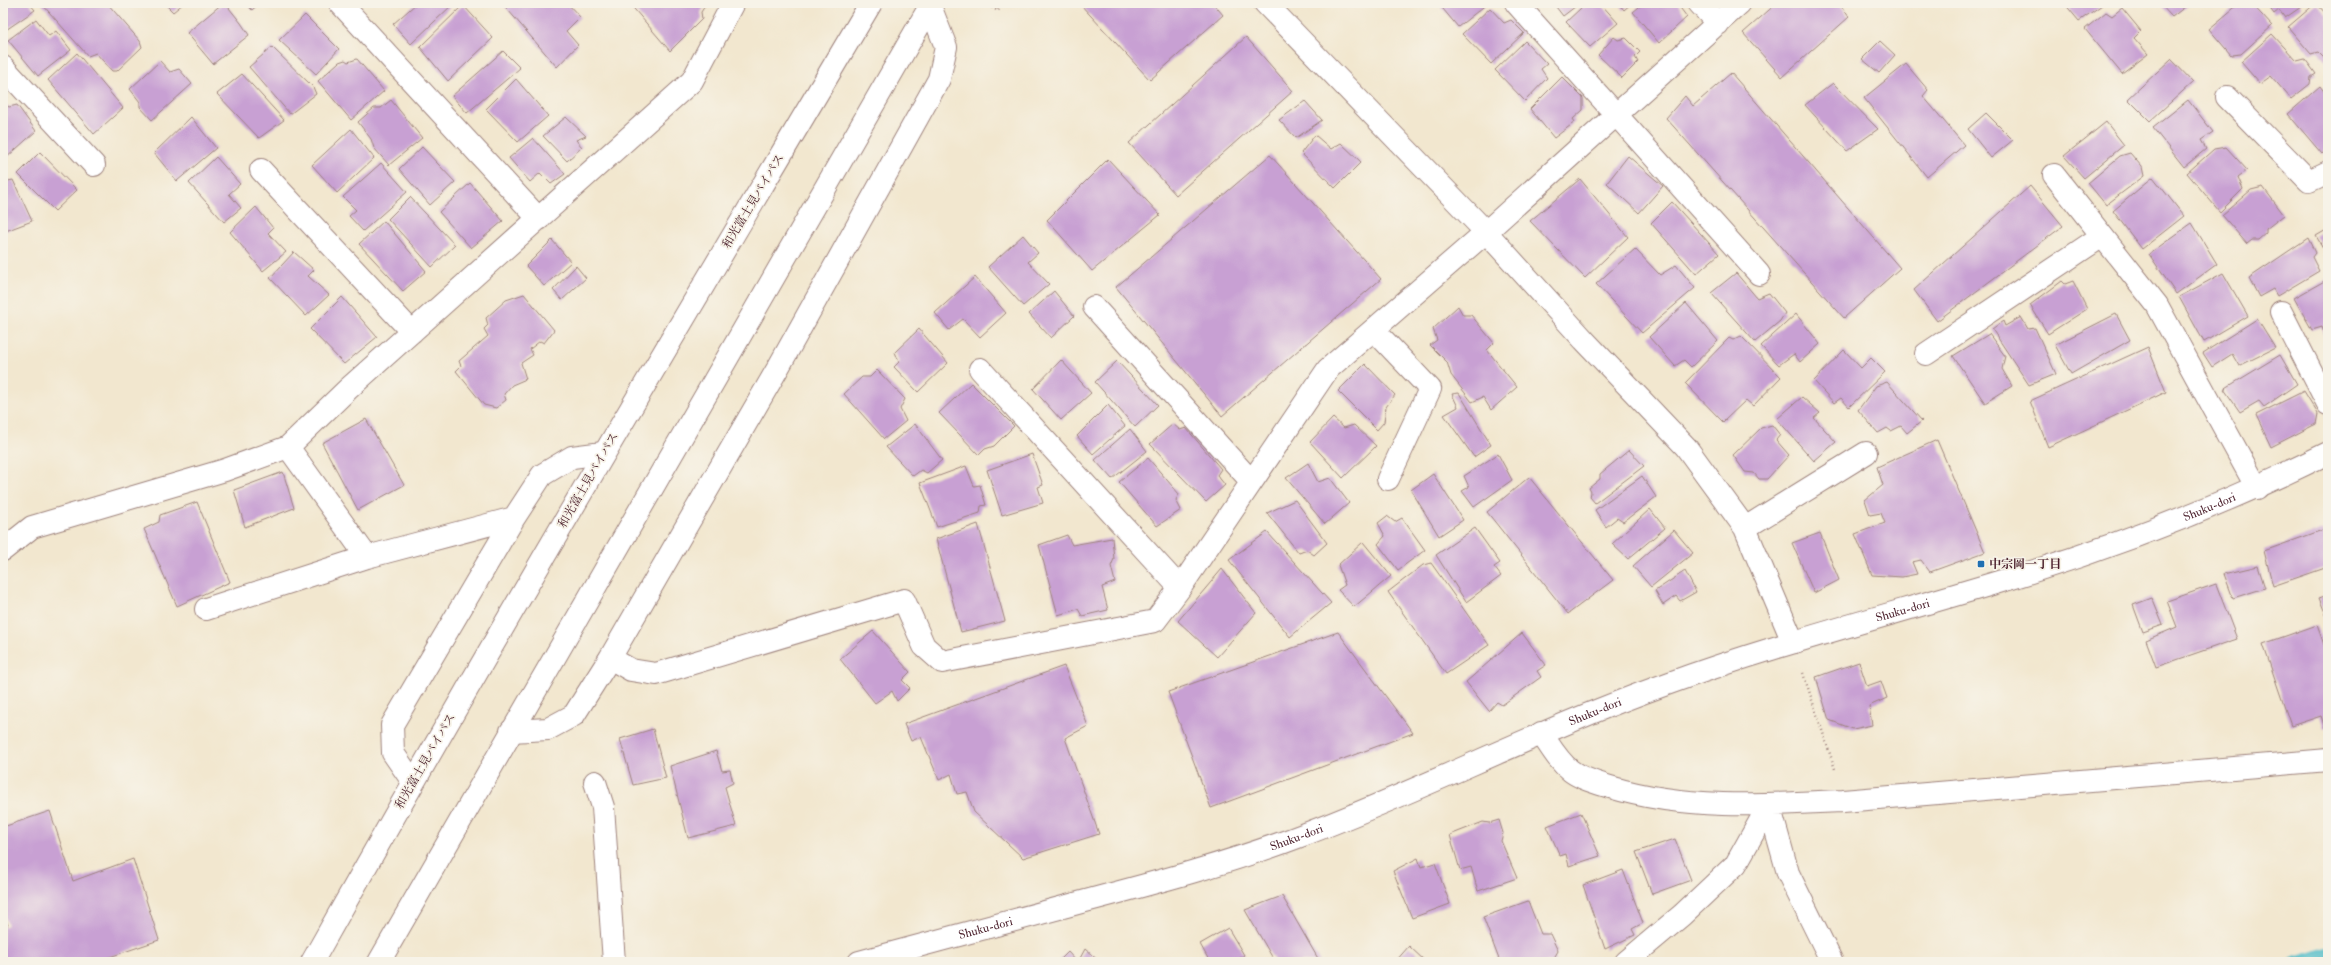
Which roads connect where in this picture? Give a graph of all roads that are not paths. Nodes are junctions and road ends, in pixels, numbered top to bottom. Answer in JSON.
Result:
{"nodes":[{"id":1,"x":340,"y":3,"type":"edge"},
{"id":2,"x":733,"y":3,"type":"edge"},
{"id":3,"x":871,"y":3,"type":"edge"},
{"id":4,"x":1265,"y":3,"type":"edge"},
{"id":5,"x":1516,"y":3,"type":"edge"},
{"id":6,"x":1699,"y":3,"type":"edge"},
{"id":7,"x":1740,"y":3,"type":"edge"},
{"id":8,"x":931,"y":5,"type":"edge"},
{"id":9,"x":1718,"y":24,"type":"junction"},
{"id":10,"x":3,"y":67,"type":"edge"},
{"id":11,"x":2227,"y":97,"type":"dead end"},
{"id":12,"x":1616,"y":116,"type":"junction"},
{"id":13,"x":94,"y":165,"type":"dead end"},
{"id":14,"x":260,"y":170,"type":"dead end"},
{"id":15,"x":2328,"y":172,"type":"edge"},
{"id":16,"x":2054,"y":175,"type":"dead end"},
{"id":17,"x":539,"y":219,"type":"junction"},
{"id":18,"x":1486,"y":232,"type":"junction"},
{"id":19,"x":2102,"y":236,"type":"junction"},
{"id":20,"x":1759,"y":274,"type":"dead end"},
{"id":21,"x":1094,"y":307,"type":"dead end"},
{"id":22,"x":2280,"y":312,"type":"dead end"},
{"id":23,"x":1374,"y":330,"type":"junction"},
{"id":24,"x":412,"y":332,"type":"junction"},
{"id":25,"x":1926,"y":354,"type":"dead end"},
{"id":26,"x":980,"y":369,"type":"dead end"},
{"id":27,"x":2328,"y":404,"type":"edge"},
{"id":28,"x":288,"y":447,"type":"junction"},
{"id":29,"x":603,"y":453,"type":"junction"},
{"id":30,"x":1866,"y":453,"type":"dead end"},
{"id":31,"x":2328,"y":453,"type":"edge"},
{"id":32,"x":1251,"y":480,"type":"junction"},
{"id":33,"x":1388,"y":480,"type":"dead end"},
{"id":34,"x":2257,"y":488,"type":"junction"},
{"id":35,"x":514,"y":518,"type":"junction"},
{"id":36,"x":1746,"y":528,"type":"junction"},
{"id":37,"x":3,"y":550,"type":"edge"},
{"id":38,"x":367,"y":558,"type":"junction"},
{"id":39,"x":1180,"y":588,"type":"junction"},
{"id":40,"x":206,"y":609,"type":"dead end"},
{"id":41,"x":1786,"y":644,"type":"junction"},
{"id":42,"x":610,"y":658,"type":"junction"},
{"id":43,"x":511,"y":731,"type":"junction"},
{"id":44,"x":1541,"y":733,"type":"junction"},
{"id":45,"x":2328,"y":760,"type":"edge"},
{"id":46,"x":413,"y":782,"type":"junction"},
{"id":47,"x":595,"y":782,"type":"dead end"},
{"id":48,"x":1769,"y":805,"type":"junction"},
{"id":49,"x":312,"y":962,"type":"edge"},
{"id":50,"x":379,"y":962,"type":"edge"},
{"id":51,"x":614,"y":962,"type":"edge"},
{"id":52,"x":859,"y":962,"type":"edge"},
{"id":53,"x":1626,"y":962,"type":"edge"},
{"id":54,"x":1832,"y":962,"type":"edge"}],
"edges":[{"from":1,"to":17,"type":"main road"},
{"from":2,"to":17,"type":"main road"},
{"from":3,"to":29,"type":"main road","name":"和光富士見バイパス"},
{"from":4,"to":18,"type":"main road"},
{"from":5,"to":12,"type":"main road"},
{"from":6,"to":9,"type":"main road"},
{"from":7,"to":9,"type":"main road"},
{"from":8,"to":42,"type":"main road"},
{"from":8,"to":43,"type":"main road"},
{"from":9,"to":12,"type":"main road"},
{"from":10,"to":13,"type":"main road"},
{"from":11,"to":15,"type":"main road"},
{"from":12,"to":18,"type":"main road"},
{"from":12,"to":20,"type":"main road"},
{"from":14,"to":24,"type":"main road"},
{"from":16,"to":19,"type":"main road"},
{"from":17,"to":24,"type":"main road"},
{"from":18,"to":23,"type":"main road"},
{"from":18,"to":36,"type":"main road"},
{"from":19,"to":25,"type":"main road"},
{"from":19,"to":34,"type":"main road"},
{"from":21,"to":32,"type":"main road"},
{"from":22,"to":27,"type":"main road"},
{"from":23,"to":32,"type":"main road"},
{"from":23,"to":33,"type":"main road"},
{"from":24,"to":28,"type":"main road"},
{"from":26,"to":39,"type":"main road"},
{"from":28,"to":37,"type":"main road"},
{"from":28,"to":38,"type":"main road"},
{"from":29,"to":35,"type":"main road"},
{"from":29,"to":46,"type":"main road","name":"和光富士見バイパス"},
{"from":30,"to":36,"type":"main road"},
{"from":31,"to":34,"type":"main road","name":"Shuku-dori"},
{"from":32,"to":39,"type":"main road"},
{"from":34,"to":41,"type":"main road","name":"Shuku-dori"},
{"from":35,"to":38,"type":"main road"},
{"from":35,"to":46,"type":"main road"},
{"from":36,"to":41,"type":"main road"},
{"from":38,"to":40,"type":"main road"},
{"from":39,"to":42,"type":"main road"},
{"from":41,"to":44,"type":"main road","name":"Shuku-dori"},
{"from":42,"to":43,"type":"main road"},
{"from":43,"to":50,"type":"main road"},
{"from":44,"to":48,"type":"main road"},
{"from":44,"to":52,"type":"main road","name":"Shuku-dori"},
{"from":45,"to":48,"type":"main road"},
{"from":46,"to":49,"type":"main road","name":"和光富士見バイパス"},
{"from":47,"to":51,"type":"main road"},
{"from":48,"to":53,"type":"main road"},
{"from":48,"to":54,"type":"main road"}]}
